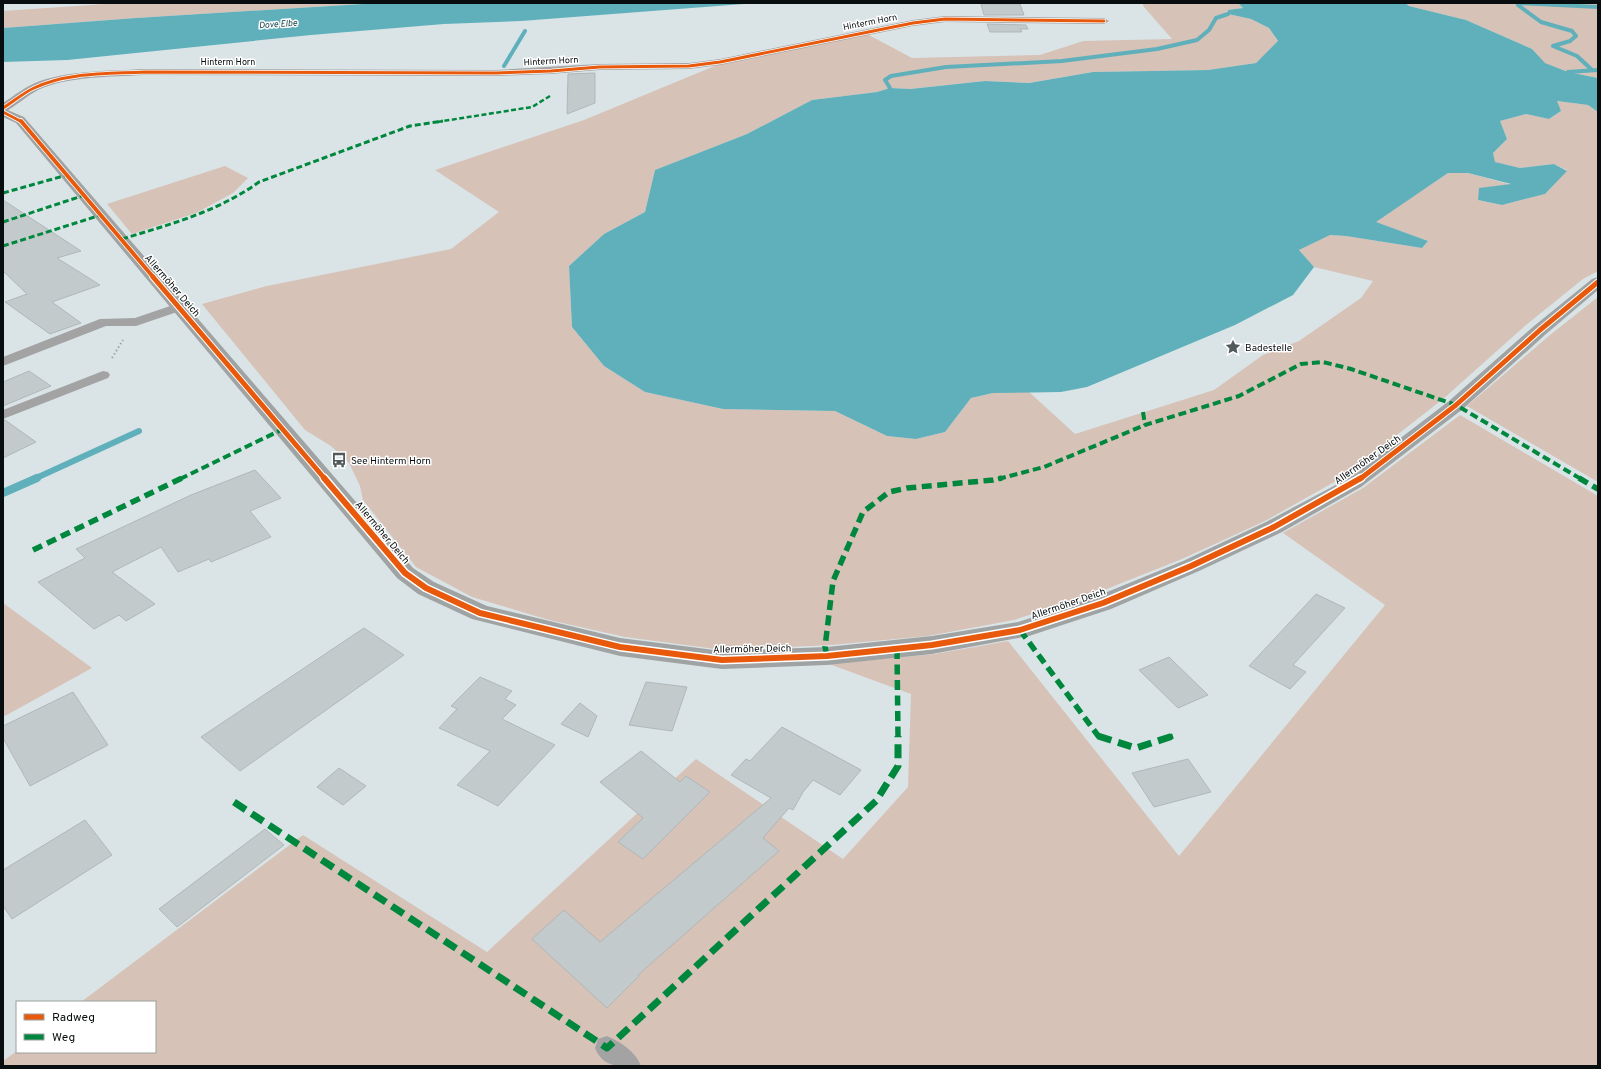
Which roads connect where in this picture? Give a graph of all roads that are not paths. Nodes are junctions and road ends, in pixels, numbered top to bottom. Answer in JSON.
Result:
{"nodes":[{"id":1,"x":1104,"y":21,"type":"dead end"},
{"id":2,"x":3,"y":108,"type":"edge"},
{"id":3,"x":3,"y":112,"type":"edge"},
{"id":4,"x":1598,"y":282,"type":"edge"},
{"id":5,"x":179,"y":307,"type":"junction"},
{"id":6,"x":3,"y":362,"type":"edge"},
{"id":7,"x":102,"y":375,"type":"road end"},
{"id":8,"x":3,"y":415,"type":"edge"},
{"id":9,"x":607,"y":1048,"type":"dead end"},
{"id":10,"x":630,"y":1066,"type":"edge"}],
"edges":[{"from":1,"to":2,"type":"street","name":"Hinterm Horn"},
{"from":3,"to":5,"type":"street","name":"Allermöher Deich"},
{"from":4,"to":5,"type":"street","name":"Allermöher Deich"},
{"from":5,"to":6,"type":"lane"},
{"from":7,"to":8,"type":"lane"},
{"from":9,"to":10,"type":"lane"}]}
